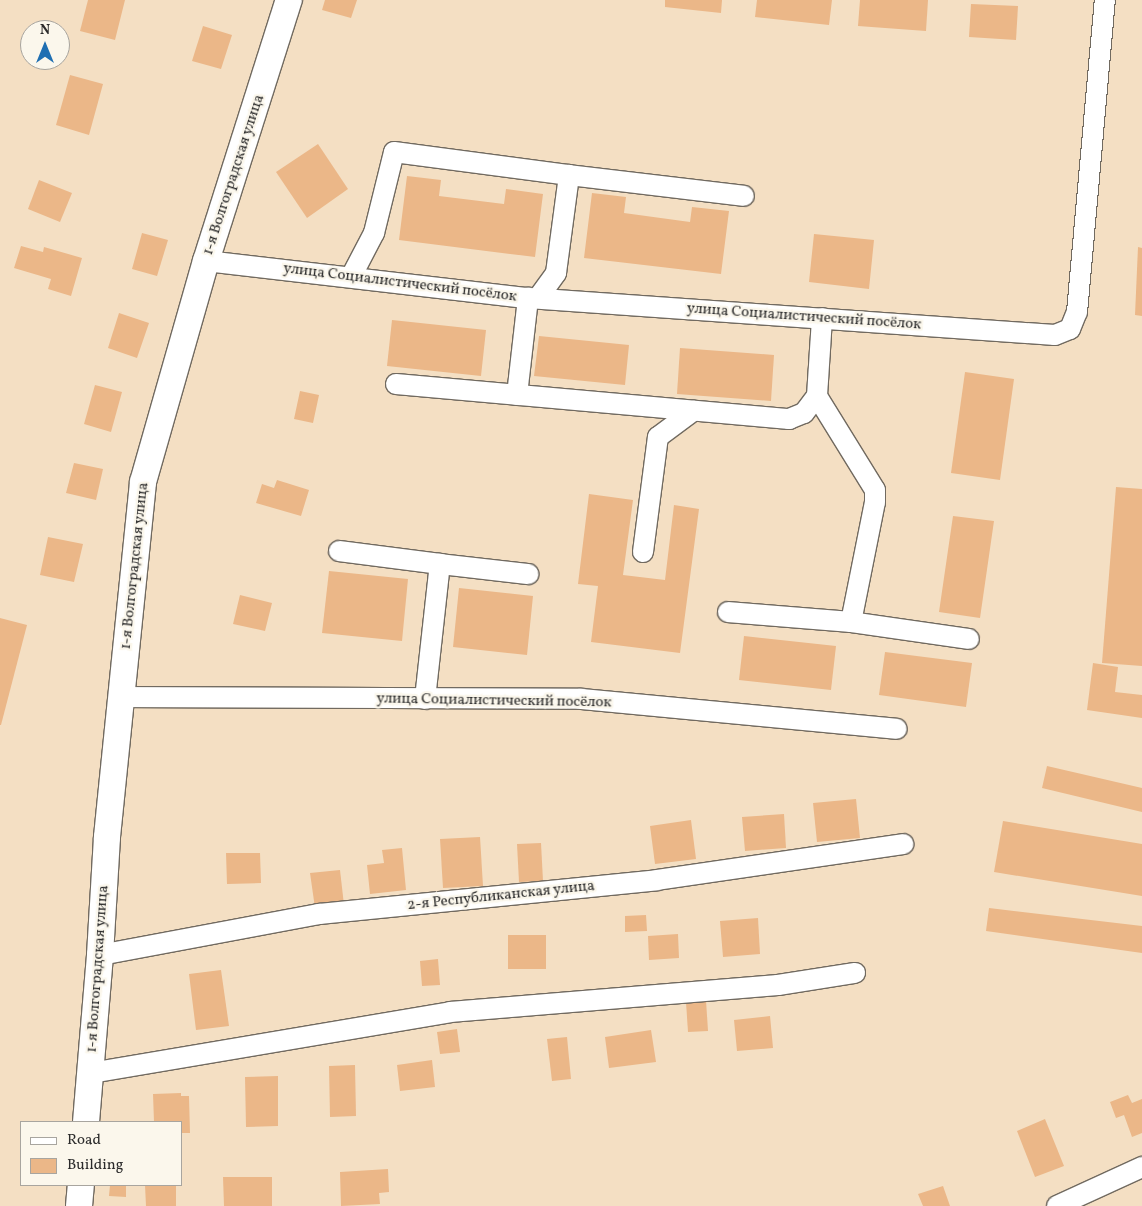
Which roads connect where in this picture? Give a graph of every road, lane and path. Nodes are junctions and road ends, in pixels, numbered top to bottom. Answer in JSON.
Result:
{"nodes":[{"id":1,"x":289,"y":0,"type":"edge"},
{"id":2,"x":1105,"y":0,"type":"edge"},
{"id":3,"x":569,"y":176,"type":"junction"},
{"id":4,"x":744,"y":196,"type":"dead end"},
{"id":5,"x":206,"y":261,"type":"junction"},
{"id":6,"x":351,"y":277,"type":"junction"},
{"id":7,"x":533,"y":298,"type":"junction"},
{"id":8,"x":822,"y":318,"type":"junction"},
{"id":9,"x":396,"y":384,"type":"dead end"},
{"id":10,"x":517,"y":395,"type":"junction"},
{"id":11,"x":817,"y":396,"type":"junction"},
{"id":12,"x":693,"y":411,"type":"junction"},
{"id":13,"x":339,"y":551,"type":"dead end"},
{"id":14,"x":643,"y":552,"type":"dead end"},
{"id":15,"x":440,"y":564,"type":"junction"},
{"id":16,"x":528,"y":574,"type":"dead end"},
{"id":17,"x":728,"y":612,"type":"dead end"},
{"id":18,"x":851,"y":622,"type":"junction"},
{"id":19,"x":969,"y":639,"type":"dead end"},
{"id":20,"x":121,"y":697,"type":"junction"},
{"id":21,"x":425,"y":699,"type":"junction"},
{"id":22,"x":897,"y":728,"type":"dead end"},
{"id":23,"x":903,"y":844,"type":"dead end"},
{"id":24,"x":100,"y":955,"type":"junction"},
{"id":25,"x":854,"y":973,"type":"dead end"},
{"id":26,"x":91,"y":1073,"type":"junction"},
{"id":27,"x":86,"y":1121,"type":"edge"},
{"id":28,"x":1142,"y":1167,"type":"edge"},
{"id":29,"x":81,"y":1186,"type":"edge"},
{"id":30,"x":79,"y":1206,"type":"edge"},
{"id":31,"x":1057,"y":1206,"type":"edge"}],
"edges":[{"from":1,"to":5,"type":"street","name":"1-я Волгоградская улица"},
{"from":2,"to":8,"type":"street","name":"улица Социалистический посёлок"},
{"from":3,"to":4,"type":"street"},
{"from":3,"to":6,"type":"street"},
{"from":3,"to":7,"type":"street"},
{"from":5,"to":6,"type":"street","name":"улица Социалистический посёлок"},
{"from":5,"to":20,"type":"street","name":"1-я Волгоградская улица"},
{"from":6,"to":7,"type":"street","name":"улица Социалистический посёлок"},
{"from":7,"to":8,"type":"street","name":"улица Социалистический посёлок"},
{"from":7,"to":10,"type":"street"},
{"from":8,"to":11,"type":"street"},
{"from":9,"to":10,"type":"street"},
{"from":10,"to":12,"type":"street"},
{"from":11,"to":12,"type":"street"},
{"from":11,"to":18,"type":"street"},
{"from":12,"to":14,"type":"street"},
{"from":13,"to":15,"type":"street"},
{"from":15,"to":16,"type":"street"},
{"from":15,"to":21,"type":"street"},
{"from":17,"to":18,"type":"street"},
{"from":18,"to":19,"type":"street"},
{"from":20,"to":21,"type":"street","name":"улица Социалистический посёлок"},
{"from":20,"to":24,"type":"street","name":"1-я Волгоградская улица"},
{"from":21,"to":22,"type":"street","name":"улица Социалистический посёлок"},
{"from":23,"to":24,"type":"street","name":"2-я Республиканская улица"},
{"from":24,"to":26,"type":"street","name":"1-я Волгоградская улица"},
{"from":25,"to":26,"type":"street"},
{"from":26,"to":27,"type":"street","name":"1-я Волгоградская улица"},
{"from":28,"to":31,"type":"street"},
{"from":29,"to":30,"type":"street"}]}
